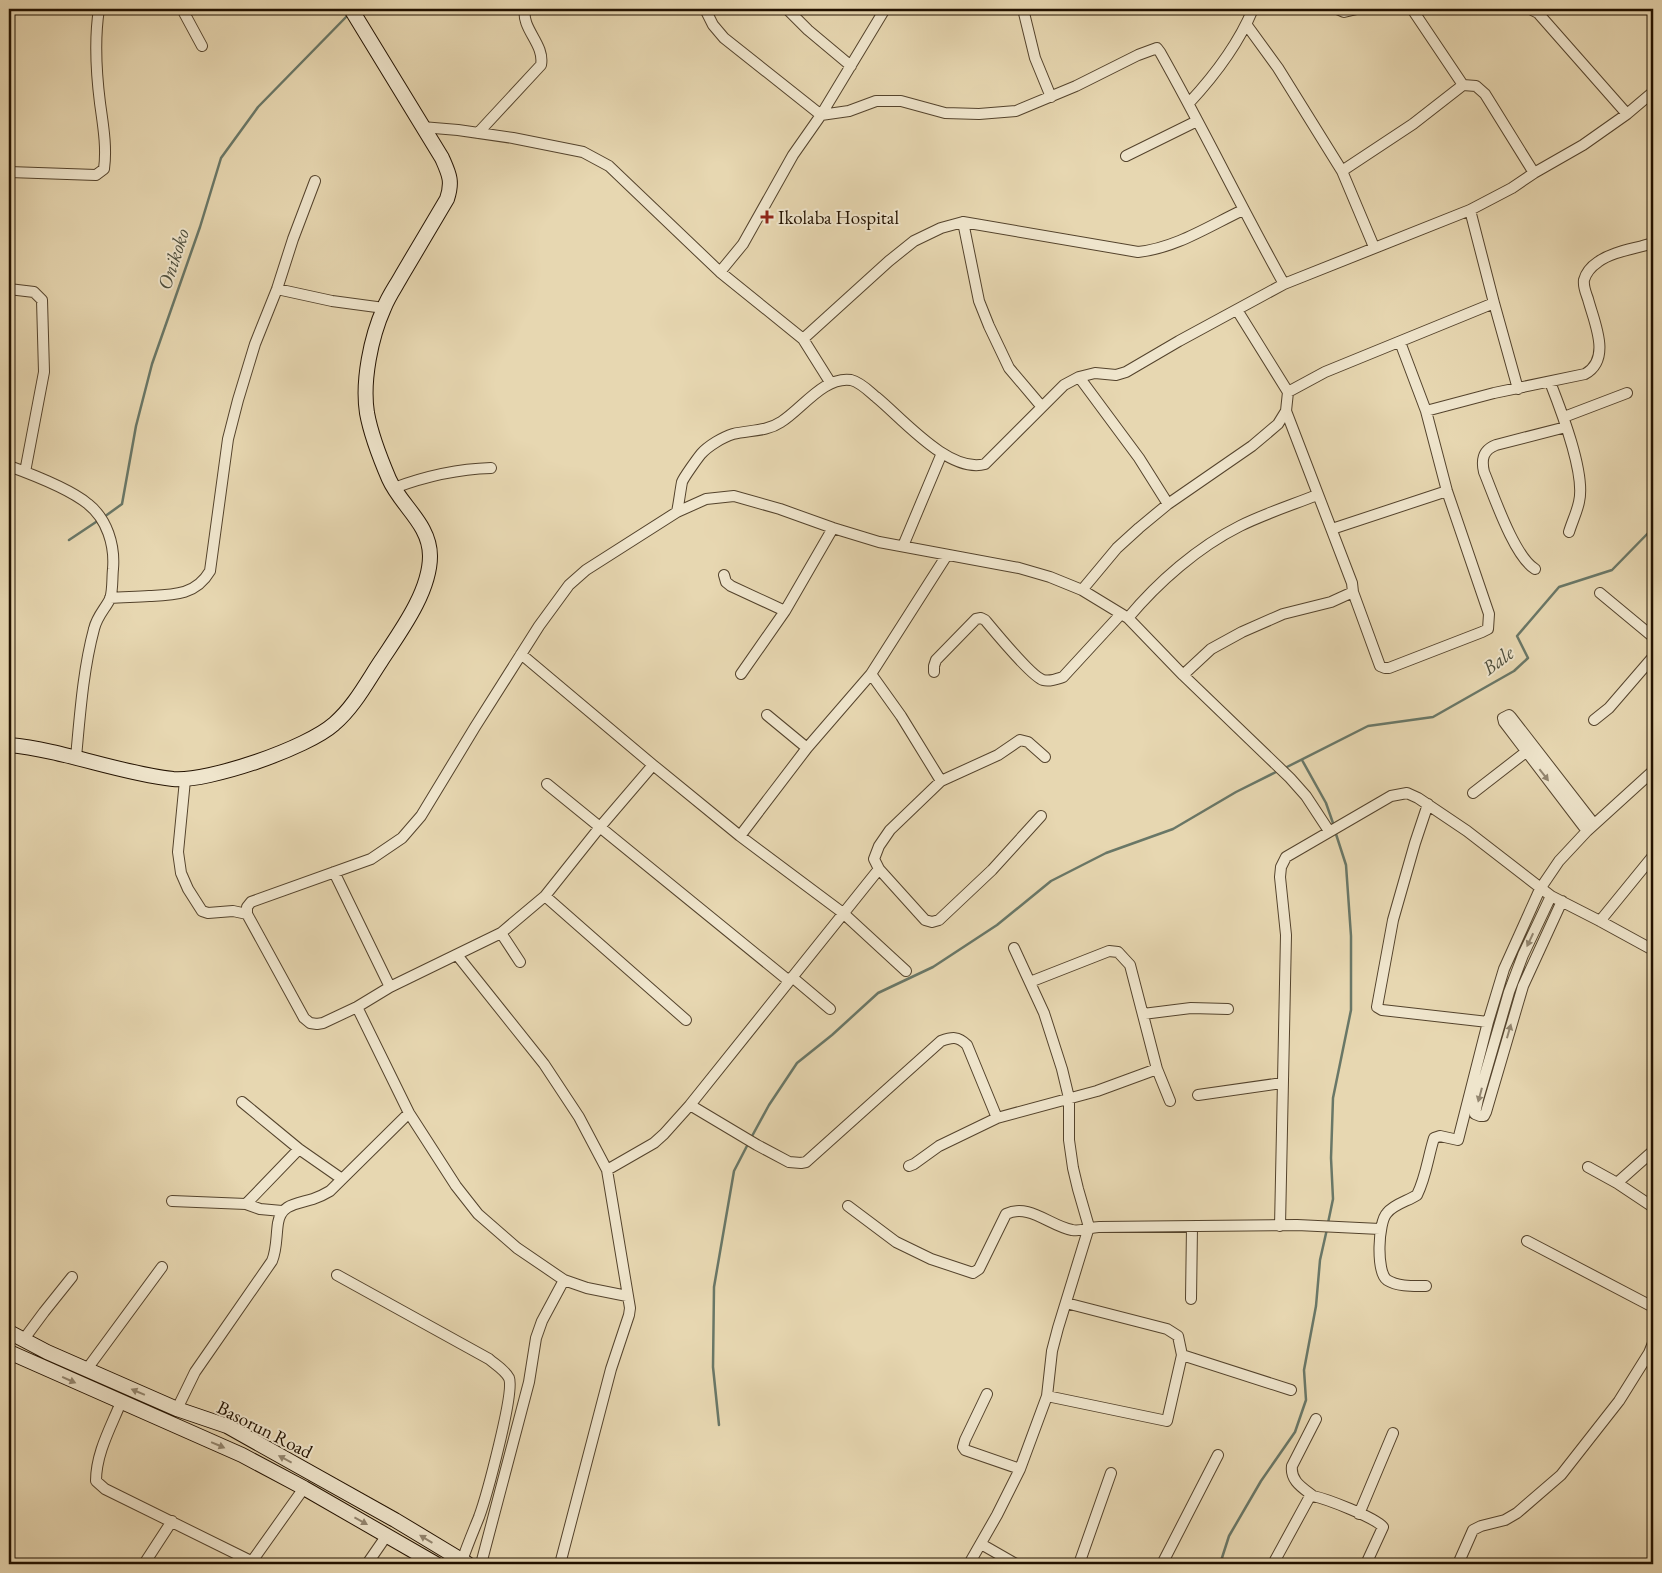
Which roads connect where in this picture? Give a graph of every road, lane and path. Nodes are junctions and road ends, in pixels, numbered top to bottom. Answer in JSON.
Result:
{"nodes":[{"id":1,"x":99,"y":9,"type":"edge"},
{"id":2,"x":182,"y":9,"type":"edge"},
{"id":3,"x":351,"y":9,"type":"edge"},
{"id":4,"x":524,"y":9,"type":"edge"},
{"id":5,"x":705,"y":9,"type":"edge"},
{"id":6,"x":787,"y":9,"type":"edge"},
{"id":7,"x":885,"y":9,"type":"edge"},
{"id":8,"x":1023,"y":9,"type":"edge"},
{"id":9,"x":1252,"y":9,"type":"edge"},
{"id":10,"x":1337,"y":9,"type":"edge"},
{"id":11,"x":1357,"y":9,"type":"edge"},
{"id":12,"x":1412,"y":9,"type":"edge"},
{"id":13,"x":1530,"y":9,"type":"edge"},
{"id":14,"x":1246,"y":24,"type":"junction"},
{"id":15,"x":202,"y":46,"type":"dead end"},
{"id":16,"x":850,"y":66,"type":"junction"},
{"id":17,"x":1463,"y":85,"type":"junction"},
{"id":18,"x":1653,"y":92,"type":"edge"},
{"id":19,"x":1051,"y":97,"type":"junction"},
{"id":20,"x":1189,"y":103,"type":"junction"},
{"id":21,"x":1627,"y":114,"type":"junction"},
{"id":22,"x":821,"y":115,"type":"junction"},
{"id":23,"x":1197,"y":121,"type":"junction"},
{"id":24,"x":422,"y":126,"type":"junction"},
{"id":25,"x":478,"y":132,"type":"junction"},
{"id":26,"x":1126,"y":156,"type":"dead end"},
{"id":27,"x":1342,"y":171,"type":"junction"},
{"id":28,"x":9,"y":172,"type":"edge"},
{"id":29,"x":1534,"y":173,"type":"junction"},
{"id":30,"x":315,"y":181,"type":"dead end"},
{"id":31,"x":1243,"y":210,"type":"junction"},
{"id":32,"x":1470,"y":210,"type":"junction"},
{"id":33,"x":963,"y":222,"type":"junction"},
{"id":34,"x":1653,"y":244,"type":"edge"},
{"id":35,"x":1374,"y":247,"type":"junction"},
{"id":36,"x":720,"y":272,"type":"junction"},
{"id":37,"x":1284,"y":284,"type":"junction"},
{"id":38,"x":9,"y":289,"type":"edge"},
{"id":39,"x":276,"y":290,"type":"junction"},
{"id":40,"x":1494,"y":303,"type":"junction"},
{"id":41,"x":384,"y":308,"type":"junction"},
{"id":42,"x":1237,"y":310,"type":"junction"},
{"id":43,"x":803,"y":339,"type":"junction"},
{"id":44,"x":1400,"y":342,"type":"junction"},
{"id":45,"x":1079,"y":377,"type":"junction"},
{"id":46,"x":830,"y":382,"type":"junction"},
{"id":47,"x":1550,"y":382,"type":"junction"},
{"id":48,"x":1518,"y":389,"type":"junction"},
{"id":49,"x":1288,"y":392,"type":"junction"},
{"id":50,"x":1627,"y":393,"type":"dead end"},
{"id":51,"x":1042,"y":407,"type":"junction"},
{"id":52,"x":1286,"y":411,"type":"junction"},
{"id":53,"x":1426,"y":411,"type":"junction"},
{"id":54,"x":1564,"y":417,"type":"junction"},
{"id":55,"x":1566,"y":427,"type":"junction"},
{"id":56,"x":942,"y":453,"type":"junction"},
{"id":57,"x":9,"y":466,"type":"edge"},
{"id":58,"x":492,"y":468,"type":"dead end"},
{"id":59,"x":25,"y":472,"type":"junction"},
{"id":60,"x":394,"y":488,"type":"junction"},
{"id":61,"x":1448,"y":491,"type":"junction"},
{"id":62,"x":1317,"y":494,"type":"junction"},
{"id":63,"x":1168,"y":504,"type":"junction"},
{"id":64,"x":676,"y":512,"type":"junction"},
{"id":65,"x":833,"y":528,"type":"junction"},
{"id":66,"x":1332,"y":529,"type":"junction"},
{"id":67,"x":1569,"y":532,"type":"dead end"},
{"id":68,"x":904,"y":546,"type":"junction"},
{"id":69,"x":947,"y":554,"type":"junction"},
{"id":70,"x":1535,"y":569,"type":"dead end"},
{"id":71,"x":724,"y":575,"type":"dead end"},
{"id":72,"x":1082,"y":590,"type":"junction"},
{"id":73,"x":1353,"y":592,"type":"junction"},
{"id":74,"x":1600,"y":593,"type":"dead end"},
{"id":75,"x":110,"y":598,"type":"junction"},
{"id":76,"x":786,"y":611,"type":"junction"},
{"id":77,"x":1125,"y":616,"type":"junction"},
{"id":78,"x":1653,"y":637,"type":"edge"},
{"id":79,"x":521,"y":654,"type":"junction"},
{"id":80,"x":1653,"y":658,"type":"edge"},
{"id":81,"x":934,"y":672,"type":"dead end"},
{"id":82,"x":741,"y":674,"type":"dead end"},
{"id":83,"x":871,"y":674,"type":"junction"},
{"id":84,"x":1183,"y":675,"type":"junction"},
{"id":85,"x":767,"y":715,"type":"dead end"},
{"id":86,"x":1594,"y":720,"type":"dead end"},
{"id":87,"x":9,"y":745,"type":"edge"},
{"id":88,"x":807,"y":748,"type":"junction"},
{"id":89,"x":76,"y":757,"type":"junction"},
{"id":90,"x":1045,"y":757,"type":"dead end"},
{"id":91,"x":653,"y":765,"type":"junction"},
{"id":92,"x":1653,"y":771,"type":"edge"},
{"id":93,"x":185,"y":780,"type":"junction"},
{"id":94,"x":941,"y":781,"type":"junction"},
{"id":95,"x":547,"y":784,"type":"dead end"},
{"id":96,"x":1473,"y":793,"type":"dead end"},
{"id":97,"x":1428,"y":804,"type":"junction"},
{"id":98,"x":1041,"y":816,"type":"dead end"},
{"id":99,"x":600,"y":827,"type":"junction"},
{"id":100,"x":1590,"y":827,"type":"junction"},
{"id":101,"x":1333,"y":829,"type":"junction"},
{"id":102,"x":740,"y":836,"type":"junction"},
{"id":103,"x":1653,"y":856,"type":"edge"},
{"id":104,"x":879,"y":869,"type":"junction"},
{"id":105,"x":334,"y":872,"type":"junction"},
{"id":106,"x":1540,"y":889,"type":"junction"},
{"id":107,"x":545,"y":896,"type":"junction"},
{"id":108,"x":1551,"y":896,"type":"junction"},
{"id":109,"x":1562,"y":901,"type":"junction"},
{"id":110,"x":843,"y":913,"type":"junction"},
{"id":111,"x":247,"y":914,"type":"junction"},
{"id":112,"x":1600,"y":921,"type":"junction"},
{"id":113,"x":501,"y":933,"type":"junction"},
{"id":114,"x":1014,"y":948,"type":"dead end"},
{"id":115,"x":1653,"y":950,"type":"edge"},
{"id":116,"x":457,"y":955,"type":"junction"},
{"id":117,"x":520,"y":962,"type":"dead end"},
{"id":118,"x":906,"y":971,"type":"dead end"},
{"id":119,"x":790,"y":979,"type":"junction"},
{"id":120,"x":1030,"y":982,"type":"junction"},
{"id":121,"x":390,"y":987,"type":"junction"},
{"id":122,"x":357,"y":1007,"type":"junction"},
{"id":123,"x":830,"y":1009,"type":"dead end"},
{"id":124,"x":1228,"y":1010,"type":"dead end"},
{"id":125,"x":1143,"y":1014,"type":"junction"},
{"id":126,"x":686,"y":1020,"type":"dead end"},
{"id":127,"x":1488,"y":1022,"type":"junction"},
{"id":128,"x":1157,"y":1069,"type":"junction"},
{"id":129,"x":1282,"y":1083,"type":"junction"},
{"id":130,"x":1198,"y":1095,"type":"dead end"},
{"id":131,"x":1069,"y":1098,"type":"junction"},
{"id":132,"x":1170,"y":1101,"type":"dead end"},
{"id":133,"x":242,"y":1102,"type":"dead end"},
{"id":134,"x":690,"y":1105,"type":"junction"},
{"id":135,"x":408,"y":1113,"type":"junction"},
{"id":136,"x":997,"y":1118,"type":"junction"},
{"id":137,"x":299,"y":1149,"type":"junction"},
{"id":138,"x":1653,"y":1151,"type":"edge"},
{"id":139,"x":910,"y":1166,"type":"dead end"},
{"id":140,"x":1588,"y":1167,"type":"dead end"},
{"id":141,"x":607,"y":1170,"type":"junction"},
{"id":142,"x":342,"y":1179,"type":"junction"},
{"id":143,"x":1617,"y":1183,"type":"junction"},
{"id":144,"x":172,"y":1201,"type":"dead end"},
{"id":145,"x":246,"y":1204,"type":"junction"},
{"id":146,"x":848,"y":1206,"type":"dead end"},
{"id":147,"x":1653,"y":1207,"type":"edge"},
{"id":148,"x":282,"y":1211,"type":"junction"},
{"id":149,"x":1280,"y":1226,"type":"junction"},
{"id":150,"x":1090,"y":1227,"type":"junction"},
{"id":151,"x":1192,"y":1227,"type":"junction"},
{"id":152,"x":1380,"y":1228,"type":"junction"},
{"id":153,"x":1527,"y":1241,"type":"dead end"},
{"id":154,"x":162,"y":1267,"type":"dead end"},
{"id":155,"x":337,"y":1275,"type":"dead end"},
{"id":156,"x":72,"y":1277,"type":"dead end"},
{"id":157,"x":564,"y":1280,"type":"junction"},
{"id":158,"x":1426,"y":1286,"type":"dead end"},
{"id":159,"x":627,"y":1296,"type":"junction"},
{"id":160,"x":1191,"y":1299,"type":"dead end"},
{"id":161,"x":1066,"y":1303,"type":"junction"},
{"id":162,"x":1653,"y":1307,"type":"edge"},
{"id":163,"x":9,"y":1332,"type":"edge"},
{"id":164,"x":24,"y":1340,"type":"junction"},
{"id":165,"x":1652,"y":1351,"type":"edge"},
{"id":166,"x":9,"y":1352,"type":"edge"},
{"id":167,"x":47,"y":1352,"type":"junction"},
{"id":168,"x":1182,"y":1355,"type":"junction"},
{"id":169,"x":41,"y":1367,"type":"junction"},
{"id":170,"x":86,"y":1369,"type":"junction"},
{"id":171,"x":1291,"y":1390,"type":"dead end"},
{"id":172,"x":987,"y":1394,"type":"dead end"},
{"id":173,"x":1047,"y":1396,"type":"junction"},
{"id":174,"x":121,"y":1402,"type":"junction"},
{"id":175,"x":177,"y":1409,"type":"junction"},
{"id":176,"x":1316,"y":1419,"type":"dead end"},
{"id":177,"x":1393,"y":1433,"type":"dead end"},
{"id":178,"x":1218,"y":1455,"type":"dead end"},
{"id":179,"x":1020,"y":1469,"type":"junction"},
{"id":180,"x":1111,"y":1473,"type":"dead end"},
{"id":181,"x":304,"y":1488,"type":"junction"},
{"id":182,"x":1313,"y":1496,"type":"junction"},
{"id":183,"x":1360,"y":1514,"type":"junction"},
{"id":184,"x":172,"y":1521,"type":"junction"},
{"id":185,"x":388,"y":1535,"type":"junction"},
{"id":186,"x":981,"y":1544,"type":"junction"},
{"id":187,"x":465,"y":1562,"type":"edge"},
{"id":188,"x":253,"y":1563,"type":"edge"},
{"id":189,"x":1082,"y":1563,"type":"edge"},
{"id":190,"x":144,"y":1564,"type":"edge"},
{"id":191,"x":367,"y":1564,"type":"edge"},
{"id":192,"x":436,"y":1564,"type":"edge"},
{"id":193,"x":481,"y":1564,"type":"edge"},
{"id":194,"x":560,"y":1564,"type":"edge"},
{"id":195,"x":968,"y":1564,"type":"edge"},
{"id":196,"x":1016,"y":1564,"type":"edge"},
{"id":197,"x":1162,"y":1564,"type":"edge"},
{"id":198,"x":1273,"y":1564,"type":"edge"},
{"id":199,"x":1366,"y":1564,"type":"edge"},
{"id":200,"x":1458,"y":1564,"type":"edge"}],
"edges":[{"from":1,"to":28,"type":"street"},
{"from":2,"to":15,"type":"street"},
{"from":3,"to":24,"type":"main road"},
{"from":4,"to":25,"type":"street"},
{"from":5,"to":22,"type":"street"},
{"from":6,"to":16,"type":"street"},
{"from":7,"to":16,"type":"street"},
{"from":8,"to":19,"type":"street"},
{"from":9,"to":14,"type":"street"},
{"from":10,"to":11,"type":"street"},
{"from":12,"to":17,"type":"street"},
{"from":13,"to":21,"type":"street"},
{"from":14,"to":20,"type":"street"},
{"from":14,"to":27,"type":"street"},
{"from":16,"to":22,"type":"street"},
{"from":17,"to":27,"type":"street"},
{"from":17,"to":29,"type":"street"},
{"from":18,"to":21,"type":"street"},
{"from":19,"to":20,"type":"street"},
{"from":19,"to":22,"type":"street"},
{"from":20,"to":23,"type":"street"},
{"from":21,"to":29,"type":"street"},
{"from":22,"to":36,"type":"street"},
{"from":23,"to":26,"type":"street"},
{"from":23,"to":31,"type":"street"},
{"from":24,"to":25,"type":"street"},
{"from":24,"to":41,"type":"main road"},
{"from":25,"to":36,"type":"street"},
{"from":27,"to":35,"type":"street"},
{"from":29,"to":32,"type":"street"},
{"from":30,"to":39,"type":"street"},
{"from":31,"to":33,"type":"street"},
{"from":31,"to":37,"type":"street"},
{"from":32,"to":35,"type":"street"},
{"from":32,"to":40,"type":"street"},
{"from":33,"to":43,"type":"street"},
{"from":33,"to":51,"type":"street"},
{"from":34,"to":47,"type":"street"},
{"from":35,"to":37,"type":"street"},
{"from":36,"to":43,"type":"street"},
{"from":37,"to":42,"type":"street"},
{"from":38,"to":59,"type":"street"},
{"from":39,"to":41,"type":"street"},
{"from":39,"to":75,"type":"street"},
{"from":40,"to":44,"type":"street"},
{"from":40,"to":48,"type":"street"},
{"from":41,"to":60,"type":"main road"},
{"from":42,"to":45,"type":"street"},
{"from":42,"to":49,"type":"street"},
{"from":43,"to":46,"type":"street"},
{"from":44,"to":49,"type":"street"},
{"from":44,"to":53,"type":"street"},
{"from":45,"to":51,"type":"street"},
{"from":45,"to":63,"type":"street"},
{"from":46,"to":56,"type":"street"},
{"from":46,"to":64,"type":"street"},
{"from":47,"to":48,"type":"street"},
{"from":47,"to":54,"type":"street"},
{"from":48,"to":53,"type":"street"},
{"from":49,"to":52,"type":"street"},
{"from":50,"to":54,"type":"street"},
{"from":51,"to":56,"type":"street"},
{"from":52,"to":62,"type":"street"},
{"from":52,"to":63,"type":"street"},
{"from":53,"to":61,"type":"street"},
{"from":54,"to":55,"type":"street"},
{"from":55,"to":67,"type":"street"},
{"from":55,"to":70,"type":"street"},
{"from":56,"to":68,"type":"street"},
{"from":57,"to":59,"type":"street"},
{"from":58,"to":60,"type":"street"},
{"from":59,"to":75,"type":"street"},
{"from":60,"to":93,"type":"main road"},
{"from":61,"to":66,"type":"street"},
{"from":61,"to":73,"type":"street"},
{"from":62,"to":66,"type":"street"},
{"from":62,"to":77,"type":"street"},
{"from":63,"to":72,"type":"street"},
{"from":64,"to":65,"type":"street"},
{"from":64,"to":79,"type":"street"},
{"from":65,"to":68,"type":"street"},
{"from":65,"to":76,"type":"street"},
{"from":66,"to":73,"type":"street"},
{"from":68,"to":69,"type":"street"},
{"from":69,"to":72,"type":"street"},
{"from":69,"to":83,"type":"street"},
{"from":71,"to":76,"type":"street"},
{"from":72,"to":77,"type":"street"},
{"from":73,"to":84,"type":"street"},
{"from":74,"to":78,"type":"street"},
{"from":75,"to":89,"type":"street"},
{"from":76,"to":82,"type":"street"},
{"from":77,"to":81,"type":"street"},
{"from":77,"to":84,"type":"street"},
{"from":79,"to":91,"type":"street"},
{"from":79,"to":105,"type":"street"},
{"from":80,"to":86,"type":"street"},
{"from":83,"to":88,"type":"street"},
{"from":83,"to":94,"type":"street"},
{"from":84,"to":101,"type":"street"},
{"from":85,"to":88,"type":"street"},
{"from":87,"to":89,"type":"main road"},
{"from":88,"to":102,"type":"street"},
{"from":89,"to":93,"type":"main road"},
{"from":90,"to":94,"type":"street"},
{"from":91,"to":99,"type":"street"},
{"from":91,"to":102,"type":"street"},
{"from":92,"to":100,"type":"street"},
{"from":93,"to":111,"type":"street"},
{"from":94,"to":104,"type":"street"},
{"from":95,"to":99,"type":"street"},
{"from":96,"to":100,"type":"street"},
{"from":97,"to":101,"type":"street"},
{"from":97,"to":106,"type":"street"},
{"from":97,"to":127,"type":"street"},
{"from":98,"to":104,"type":"street"},
{"from":99,"to":107,"type":"street"},
{"from":99,"to":119,"type":"street"},
{"from":100,"to":106,"type":"street"},
{"from":101,"to":129,"type":"street"},
{"from":102,"to":110,"type":"street"},
{"from":103,"to":112,"type":"street"},
{"from":104,"to":110,"type":"street"},
{"from":105,"to":111,"type":"street"},
{"from":105,"to":121,"type":"street"},
{"from":106,"to":108,"type":"street"},
{"from":106,"to":127,"type":"street"},
{"from":107,"to":113,"type":"street"},
{"from":107,"to":126,"type":"street"},
{"from":108,"to":109,"type":"street"},
{"from":108,"to":109,"type":"street","one_way":true},
{"from":109,"to":112,"type":"street"},
{"from":110,"to":118,"type":"street"},
{"from":110,"to":119,"type":"street"},
{"from":111,"to":122,"type":"street"},
{"from":112,"to":115,"type":"street"},
{"from":113,"to":116,"type":"street"},
{"from":113,"to":117,"type":"street"},
{"from":114,"to":120,"type":"street"},
{"from":116,"to":121,"type":"street"},
{"from":116,"to":141,"type":"street"},
{"from":119,"to":123,"type":"street"},
{"from":119,"to":134,"type":"street"},
{"from":120,"to":125,"type":"street"},
{"from":120,"to":131,"type":"street"},
{"from":121,"to":122,"type":"street"},
{"from":122,"to":135,"type":"street"},
{"from":124,"to":125,"type":"street"},
{"from":125,"to":128,"type":"street"},
{"from":127,"to":152,"type":"street"},
{"from":128,"to":131,"type":"street"},
{"from":128,"to":132,"type":"street"},
{"from":129,"to":130,"type":"street"},
{"from":129,"to":149,"type":"street"},
{"from":131,"to":136,"type":"street"},
{"from":131,"to":150,"type":"street"},
{"from":133,"to":137,"type":"street"},
{"from":134,"to":136,"type":"street"},
{"from":134,"to":141,"type":"street"},
{"from":135,"to":142,"type":"street"},
{"from":135,"to":157,"type":"street"},
{"from":136,"to":139,"type":"street"},
{"from":137,"to":142,"type":"street"},
{"from":137,"to":145,"type":"street"},
{"from":138,"to":143,"type":"street"},
{"from":140,"to":143,"type":"street"},
{"from":141,"to":159,"type":"street"},
{"from":142,"to":148,"type":"street"},
{"from":143,"to":147,"type":"street"},
{"from":144,"to":145,"type":"street"},
{"from":145,"to":148,"type":"street"},
{"from":146,"to":150,"type":"street"},
{"from":148,"to":175,"type":"street"},
{"from":149,"to":151,"type":"street"},
{"from":149,"to":152,"type":"street"},
{"from":150,"to":151,"type":"street"},
{"from":150,"to":161,"type":"street"},
{"from":151,"to":160,"type":"street"},
{"from":152,"to":158,"type":"street"},
{"from":153,"to":162,"type":"street"},
{"from":154,"to":170,"type":"street"},
{"from":155,"to":187,"type":"street"},
{"from":156,"to":164,"type":"street"},
{"from":157,"to":159,"type":"street"},
{"from":157,"to":193,"type":"street"},
{"from":159,"to":194,"type":"street"},
{"from":161,"to":168,"type":"street"},
{"from":161,"to":173,"type":"street"},
{"from":163,"to":164,"type":"main road","name":"Basorun Road"},
{"from":164,"to":167,"type":"main road","name":"Basorun Road"},
{"from":165,"to":200,"type":"street"},
{"from":166,"to":169,"type":"main road","name":"Basorun Road"},
{"from":167,"to":169,"type":"main road"},
{"from":167,"to":170,"type":"main road","name":"Basorun Road"},
{"from":168,"to":171,"type":"street"},
{"from":168,"to":173,"type":"street"},
{"from":169,"to":174,"type":"main road","name":"Basorun Road","one_way":true},
{"from":175,"to":170,"type":"main road","name":"Basorun Road","one_way":true},
{"from":172,"to":179,"type":"street"},
{"from":173,"to":179,"type":"street"},
{"from":174,"to":181,"type":"main road","name":"Basorun Road","one_way":true},
{"from":174,"to":184,"type":"street"},
{"from":187,"to":175,"type":"main road","name":"Basorun Road","one_way":true},
{"from":176,"to":182,"type":"street"},
{"from":177,"to":183,"type":"street"},
{"from":178,"to":197,"type":"street"},
{"from":179,"to":186,"type":"street"},
{"from":180,"to":189,"type":"street"},
{"from":181,"to":185,"type":"main road","name":"Basorun Road","one_way":true},
{"from":181,"to":188,"type":"street"},
{"from":182,"to":183,"type":"street"},
{"from":182,"to":198,"type":"street"},
{"from":183,"to":199,"type":"street"},
{"from":184,"to":188,"type":"street"},
{"from":184,"to":190,"type":"street"},
{"from":185,"to":191,"type":"street"},
{"from":185,"to":192,"type":"main road","name":"Basorun Road"},
{"from":186,"to":195,"type":"street"},
{"from":186,"to":196,"type":"street"}]}
